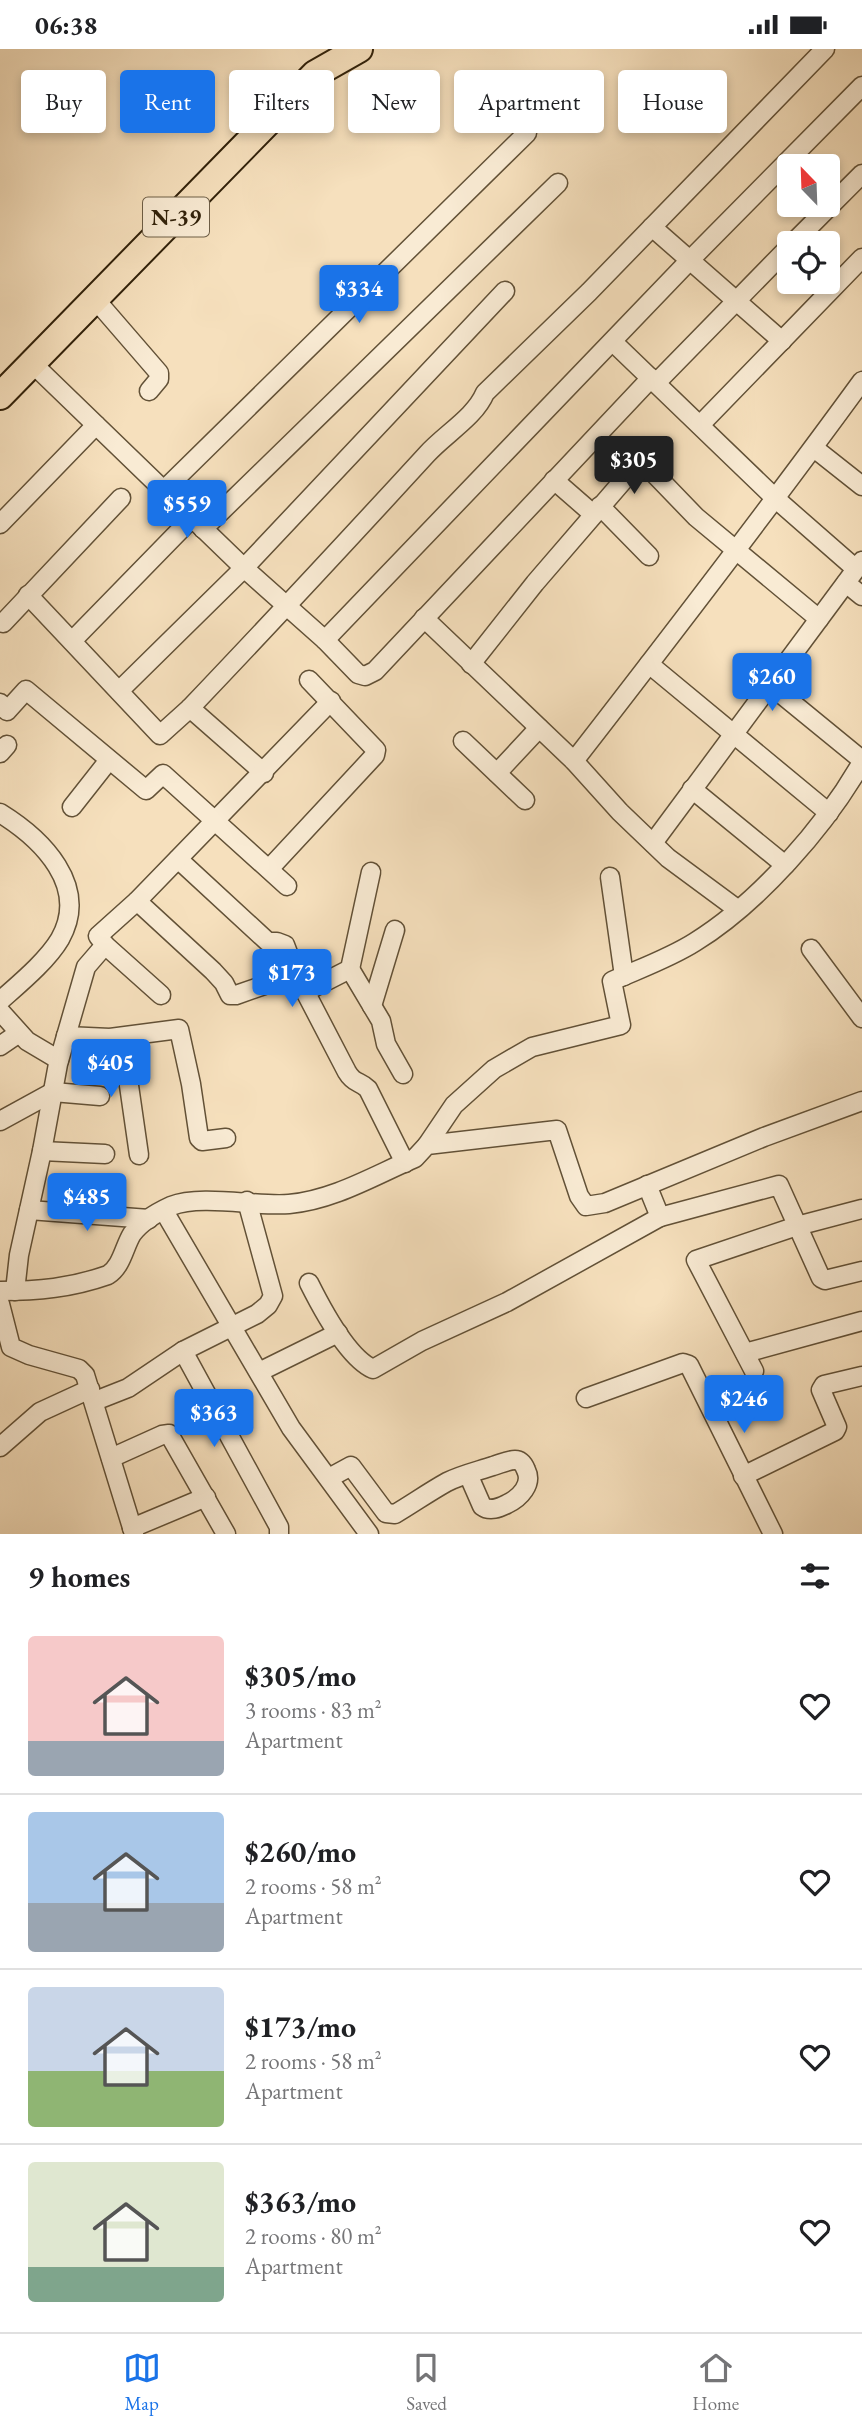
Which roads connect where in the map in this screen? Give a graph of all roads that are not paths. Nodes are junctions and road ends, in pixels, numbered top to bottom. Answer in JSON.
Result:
{"nodes":[{"id":1,"x":359,"y":49,"type":"edge"},
{"id":2,"x":825,"y":49,"type":"edge"},
{"id":3,"x":862,"y":86,"type":"edge"},
{"id":4,"x":527,"y":133,"type":"dead end"},
{"id":5,"x":862,"y":174,"type":"edge"},
{"id":6,"x":558,"y":183,"type":"dead end"},
{"id":7,"x":652,"y":227,"type":"junction"},
{"id":8,"x":805,"y":231,"type":"edge"},
{"id":9,"x":862,"y":258,"type":"edge"},
{"id":10,"x":777,"y":259,"type":"edge"},
{"id":11,"x":690,"y":260,"type":"junction"},
{"id":12,"x":505,"y":291,"type":"dead end"},
{"id":13,"x":96,"y":299,"type":"junction"},
{"id":14,"x":737,"y":300,"type":"junction"},
{"id":15,"x":782,"y":341,"type":"junction"},
{"id":16,"x":614,"y":342,"type":"junction"},
{"id":17,"x":33,"y":364,"type":"junction"},
{"id":18,"x":654,"y":381,"type":"junction"},
{"id":19,"x":149,"y":391,"type":"dead end"},
{"id":20,"x":858,"y":394,"type":"edge"},
{"id":21,"x":0,"y":396,"type":"edge"},
{"id":22,"x":96,"y":425,"type":"junction"},
{"id":23,"x":700,"y":425,"type":"junction"},
{"id":24,"x":814,"y":447,"type":"junction"},
{"id":25,"x":554,"y":480,"type":"junction"},
{"id":26,"x":862,"y":486,"type":"edge"},
{"id":27,"x":164,"y":490,"type":"junction"},
{"id":28,"x":121,"y":498,"type":"dead end"},
{"id":29,"x":776,"y":499,"type":"junction"},
{"id":30,"x":597,"y":510,"type":"junction"},
{"id":31,"x":0,"y":524,"type":"edge"},
{"id":32,"x":198,"y":524,"type":"junction"},
{"id":33,"x":735,"y":549,"type":"junction"},
{"id":34,"x":649,"y":556,"type":"dead end"},
{"id":35,"x":244,"y":568,"type":"junction"},
{"id":36,"x":855,"y":571,"type":"edge"},
{"id":37,"x":27,"y":595,"type":"junction"},
{"id":38,"x":862,"y":596,"type":"edge"},
{"id":39,"x":287,"y":606,"type":"junction"},
{"id":40,"x":424,"y":618,"type":"junction"},
{"id":41,"x":818,"y":619,"type":"junction"},
{"id":42,"x":3,"y":623,"type":"dead end"},
{"id":43,"x":325,"y":640,"type":"junction"},
{"id":44,"x":72,"y":641,"type":"junction"},
{"id":45,"x":471,"y":664,"type":"junction"},
{"id":46,"x":649,"y":664,"type":"junction"},
{"id":47,"x":309,"y":680,"type":"dead end"},
{"id":48,"x":769,"y":684,"type":"junction"},
{"id":49,"x":119,"y":691,"type":"junction"},
{"id":50,"x":331,"y":701,"type":"junction"},
{"id":51,"x":0,"y":703,"type":"edge"},
{"id":52,"x":190,"y":708,"type":"junction"},
{"id":53,"x":539,"y":728,"type":"junction"},
{"id":54,"x":733,"y":733,"type":"junction"},
{"id":55,"x":463,"y":741,"type":"dead end"},
{"id":56,"x":109,"y":760,"type":"junction"},
{"id":57,"x":573,"y":761,"type":"junction"},
{"id":58,"x":860,"y":769,"type":"edge"},
{"id":59,"x":264,"y":772,"type":"junction"},
{"id":60,"x":497,"y":773,"type":"junction"},
{"id":61,"x":692,"y":789,"type":"junction"},
{"id":62,"x":525,"y":800,"type":"dead end"},
{"id":63,"x":72,"y":807,"type":"dead end"},
{"id":64,"x":0,"y":813,"type":"edge"},
{"id":65,"x":828,"y":813,"type":"junction"},
{"id":66,"x":216,"y":820,"type":"junction"},
{"id":67,"x":653,"y":843,"type":"junction"},
{"id":68,"x":178,"y":859,"type":"junction"},
{"id":69,"x":785,"y":865,"type":"junction"},
{"id":70,"x":269,"y":869,"type":"junction"},
{"id":71,"x":371,"y":872,"type":"dead end"},
{"id":72,"x":610,"y":877,"type":"dead end"},
{"id":73,"x":287,"y":886,"type":"dead end"},
{"id":74,"x":137,"y":901,"type":"junction"},
{"id":75,"x":737,"y":909,"type":"junction"},
{"id":76,"x":395,"y":930,"type":"dead end"},
{"id":77,"x":106,"y":944,"type":"junction"},
{"id":78,"x":811,"y":949,"type":"dead end"},
{"id":79,"x":351,"y":969,"type":"junction"},
{"id":80,"x":296,"y":974,"type":"junction"},
{"id":81,"x":624,"y":976,"type":"junction"},
{"id":82,"x":305,"y":992,"type":"junction"},
{"id":83,"x":161,"y":995,"type":"dead end"},
{"id":84,"x":0,"y":1002,"type":"edge"},
{"id":85,"x":372,"y":1006,"type":"junction"},
{"id":86,"x":0,"y":1011,"type":"edge"},
{"id":87,"x":862,"y":1018,"type":"edge"},
{"id":88,"x":19,"y":1033,"type":"junction"},
{"id":89,"x":66,"y":1036,"type":"junction"},
{"id":90,"x":122,"y":1037,"type":"junction"},
{"id":91,"x":0,"y":1046,"type":"edge"},
{"id":92,"x":59,"y":1060,"type":"junction"},
{"id":93,"x":403,"y":1074,"type":"dead end"},
{"id":94,"x":53,"y":1092,"type":"junction"},
{"id":95,"x":100,"y":1096,"type":"dead end"},
{"id":96,"x":862,"y":1101,"type":"edge"},
{"id":97,"x":0,"y":1121,"type":"edge"},
{"id":98,"x":226,"y":1139,"type":"dead end"},
{"id":99,"x":427,"y":1145,"type":"junction"},
{"id":100,"x":42,"y":1151,"type":"junction"},
{"id":101,"x":105,"y":1154,"type":"dead end"},
{"id":102,"x":139,"y":1155,"type":"dead end"},
{"id":103,"x":405,"y":1163,"type":"junction"},
{"id":104,"x":647,"y":1185,"type":"junction"},
{"id":105,"x":247,"y":1201,"type":"junction"},
{"id":106,"x":862,"y":1209,"type":"edge"},
{"id":107,"x":29,"y":1210,"type":"junction"},
{"id":108,"x":156,"y":1215,"type":"junction"},
{"id":109,"x":660,"y":1217,"type":"junction"},
{"id":110,"x":797,"y":1226,"type":"junction"},
{"id":111,"x":862,"y":1271,"type":"edge"},
{"id":112,"x":309,"y":1283,"type":"dead end"},
{"id":113,"x":8,"y":1291,"type":"edge"},
{"id":114,"x":0,"y":1304,"type":"edge"},
{"id":115,"x":862,"y":1321,"type":"edge"},
{"id":116,"x":232,"y":1325,"type":"junction"},
{"id":117,"x":338,"y":1333,"type":"junction"},
{"id":118,"x":183,"y":1351,"type":"junction"},
{"id":119,"x":745,"y":1353,"type":"junction"},
{"id":120,"x":754,"y":1371,"type":"dead end"},
{"id":121,"x":259,"y":1372,"type":"junction"},
{"id":122,"x":862,"y":1376,"type":"edge"},
{"id":123,"x":93,"y":1395,"type":"junction"},
{"id":124,"x":586,"y":1398,"type":"dead end"},
{"id":125,"x":0,"y":1447,"type":"edge"},
{"id":126,"x":111,"y":1458,"type":"junction"},
{"id":127,"x":468,"y":1474,"type":"dead end"},
{"id":128,"x":743,"y":1476,"type":"junction"},
{"id":129,"x":329,"y":1478,"type":"junction"},
{"id":130,"x":206,"y":1497,"type":"junction"},
{"id":131,"x":133,"y":1531,"type":"edge"},
{"id":132,"x":226,"y":1534,"type":"edge"},
{"id":133,"x":279,"y":1534,"type":"edge"},
{"id":134,"x":369,"y":1534,"type":"edge"},
{"id":135,"x":773,"y":1534,"type":"edge"}],
"edges":[{"from":1,"to":13,"type":"highway","number":"N-39"},
{"from":2,"to":7,"type":"street"},
{"from":3,"to":11,"type":"street"},
{"from":4,"to":27,"type":"street"},
{"from":5,"to":8,"type":"street"},
{"from":6,"to":32,"type":"street"},
{"from":7,"to":11,"type":"street"},
{"from":7,"to":39,"type":"street"},
{"from":9,"to":15,"type":"street"},
{"from":10,"to":14,"type":"street"},
{"from":11,"to":14,"type":"street"},
{"from":11,"to":16,"type":"street"},
{"from":12,"to":35,"type":"street"},
{"from":13,"to":17,"type":"highway","number":"N-39"},
{"from":13,"to":19,"type":"street"},
{"from":14,"to":15,"type":"street"},
{"from":14,"to":18,"type":"street"},
{"from":15,"to":23,"type":"street"},
{"from":16,"to":18,"type":"street"},
{"from":16,"to":43,"type":"street"},
{"from":17,"to":21,"type":"highway","number":"N-39"},
{"from":17,"to":22,"type":"street"},
{"from":18,"to":23,"type":"street"},
{"from":18,"to":25,"type":"street"},
{"from":20,"to":24,"type":"street"},
{"from":22,"to":27,"type":"street"},
{"from":22,"to":31,"type":"street"},
{"from":23,"to":29,"type":"street"},
{"from":24,"to":26,"type":"street"},
{"from":24,"to":29,"type":"street"},
{"from":25,"to":30,"type":"street"},
{"from":25,"to":40,"type":"street"},
{"from":27,"to":32,"type":"street"},
{"from":28,"to":37,"type":"street"},
{"from":29,"to":33,"type":"street"},
{"from":29,"to":36,"type":"street"},
{"from":30,"to":33,"type":"street"},
{"from":30,"to":34,"type":"street"},
{"from":30,"to":45,"type":"street"},
{"from":32,"to":35,"type":"street"},
{"from":32,"to":44,"type":"street"},
{"from":33,"to":41,"type":"street"},
{"from":33,"to":46,"type":"street"},
{"from":35,"to":39,"type":"street"},
{"from":35,"to":49,"type":"street"},
{"from":36,"to":38,"type":"street"},
{"from":36,"to":41,"type":"street"},
{"from":37,"to":42,"type":"street"},
{"from":37,"to":44,"type":"street"},
{"from":39,"to":43,"type":"street"},
{"from":39,"to":52,"type":"street"},
{"from":40,"to":43,"type":"street"},
{"from":40,"to":45,"type":"street"},
{"from":41,"to":48,"type":"street"},
{"from":44,"to":49,"type":"street"},
{"from":45,"to":53,"type":"street"},
{"from":46,"to":54,"type":"street"},
{"from":46,"to":57,"type":"street"},
{"from":47,"to":50,"type":"street"},
{"from":48,"to":54,"type":"street"},
{"from":48,"to":58,"type":"street"},
{"from":49,"to":52,"type":"street"},
{"from":50,"to":59,"type":"street"},
{"from":50,"to":70,"type":"street"},
{"from":51,"to":56,"type":"street"},
{"from":52,"to":59,"type":"street"},
{"from":53,"to":57,"type":"street"},
{"from":53,"to":60,"type":"street"},
{"from":54,"to":61,"type":"street"},
{"from":54,"to":65,"type":"street"},
{"from":55,"to":60,"type":"street"},
{"from":56,"to":63,"type":"street"},
{"from":56,"to":66,"type":"street"},
{"from":57,"to":67,"type":"street"},
{"from":58,"to":65,"type":"street"},
{"from":59,"to":66,"type":"street"},
{"from":60,"to":62,"type":"street"},
{"from":61,"to":67,"type":"street"},
{"from":61,"to":69,"type":"street"},
{"from":64,"to":84,"type":"street"},
{"from":65,"to":69,"type":"street"},
{"from":66,"to":68,"type":"street"},
{"from":66,"to":70,"type":"street"},
{"from":67,"to":75,"type":"street"},
{"from":68,"to":74,"type":"street"},
{"from":68,"to":80,"type":"street"},
{"from":69,"to":75,"type":"street"},
{"from":70,"to":73,"type":"street"},
{"from":71,"to":79,"type":"street"},
{"from":72,"to":81,"type":"street"},
{"from":74,"to":77,"type":"street"},
{"from":74,"to":80,"type":"street"},
{"from":75,"to":81,"type":"street"},
{"from":76,"to":85,"type":"street"},
{"from":77,"to":83,"type":"street"},
{"from":77,"to":89,"type":"street"},
{"from":78,"to":87,"type":"street"},
{"from":79,"to":82,"type":"street"},
{"from":79,"to":85,"type":"street"},
{"from":80,"to":82,"type":"street"},
{"from":81,"to":99,"type":"street"},
{"from":82,"to":103,"type":"street"},
{"from":85,"to":93,"type":"street"},
{"from":86,"to":88,"type":"street"},
{"from":88,"to":91,"type":"street"},
{"from":88,"to":92,"type":"street"},
{"from":89,"to":90,"type":"street"},
{"from":89,"to":92,"type":"street"},
{"from":90,"to":98,"type":"street"},
{"from":90,"to":102,"type":"street"},
{"from":92,"to":94,"type":"street"},
{"from":94,"to":95,"type":"street"},
{"from":94,"to":97,"type":"street"},
{"from":94,"to":100,"type":"street"},
{"from":96,"to":104,"type":"street"},
{"from":99,"to":103,"type":"street"},
{"from":99,"to":104,"type":"street"},
{"from":100,"to":101,"type":"street"},
{"from":100,"to":107,"type":"street"},
{"from":103,"to":105,"type":"street"},
{"from":104,"to":109,"type":"street"},
{"from":105,"to":108,"type":"street"},
{"from":105,"to":116,"type":"street"},
{"from":106,"to":110,"type":"street"},
{"from":107,"to":108,"type":"street"},
{"from":107,"to":113,"type":"street"},
{"from":108,"to":113,"type":"street"},
{"from":108,"to":116,"type":"street"},
{"from":109,"to":110,"type":"street"},
{"from":109,"to":117,"type":"street"},
{"from":110,"to":111,"type":"street"},
{"from":110,"to":119,"type":"street"},
{"from":112,"to":117,"type":"street"},
{"from":114,"to":123,"type":"street"},
{"from":115,"to":119,"type":"street"},
{"from":116,"to":118,"type":"street"},
{"from":116,"to":121,"type":"street"},
{"from":117,"to":121,"type":"street"},
{"from":118,"to":123,"type":"street"},
{"from":118,"to":133,"type":"street"},
{"from":119,"to":120,"type":"street"},
{"from":121,"to":129,"type":"street"},
{"from":122,"to":128,"type":"street"},
{"from":123,"to":125,"type":"street"},
{"from":123,"to":126,"type":"street"},
{"from":124,"to":128,"type":"street"},
{"from":126,"to":130,"type":"street"},
{"from":126,"to":131,"type":"street"},
{"from":127,"to":129,"type":"street"},
{"from":128,"to":135,"type":"street"},
{"from":129,"to":134,"type":"street"},
{"from":130,"to":131,"type":"street"},
{"from":130,"to":132,"type":"street"}]}
